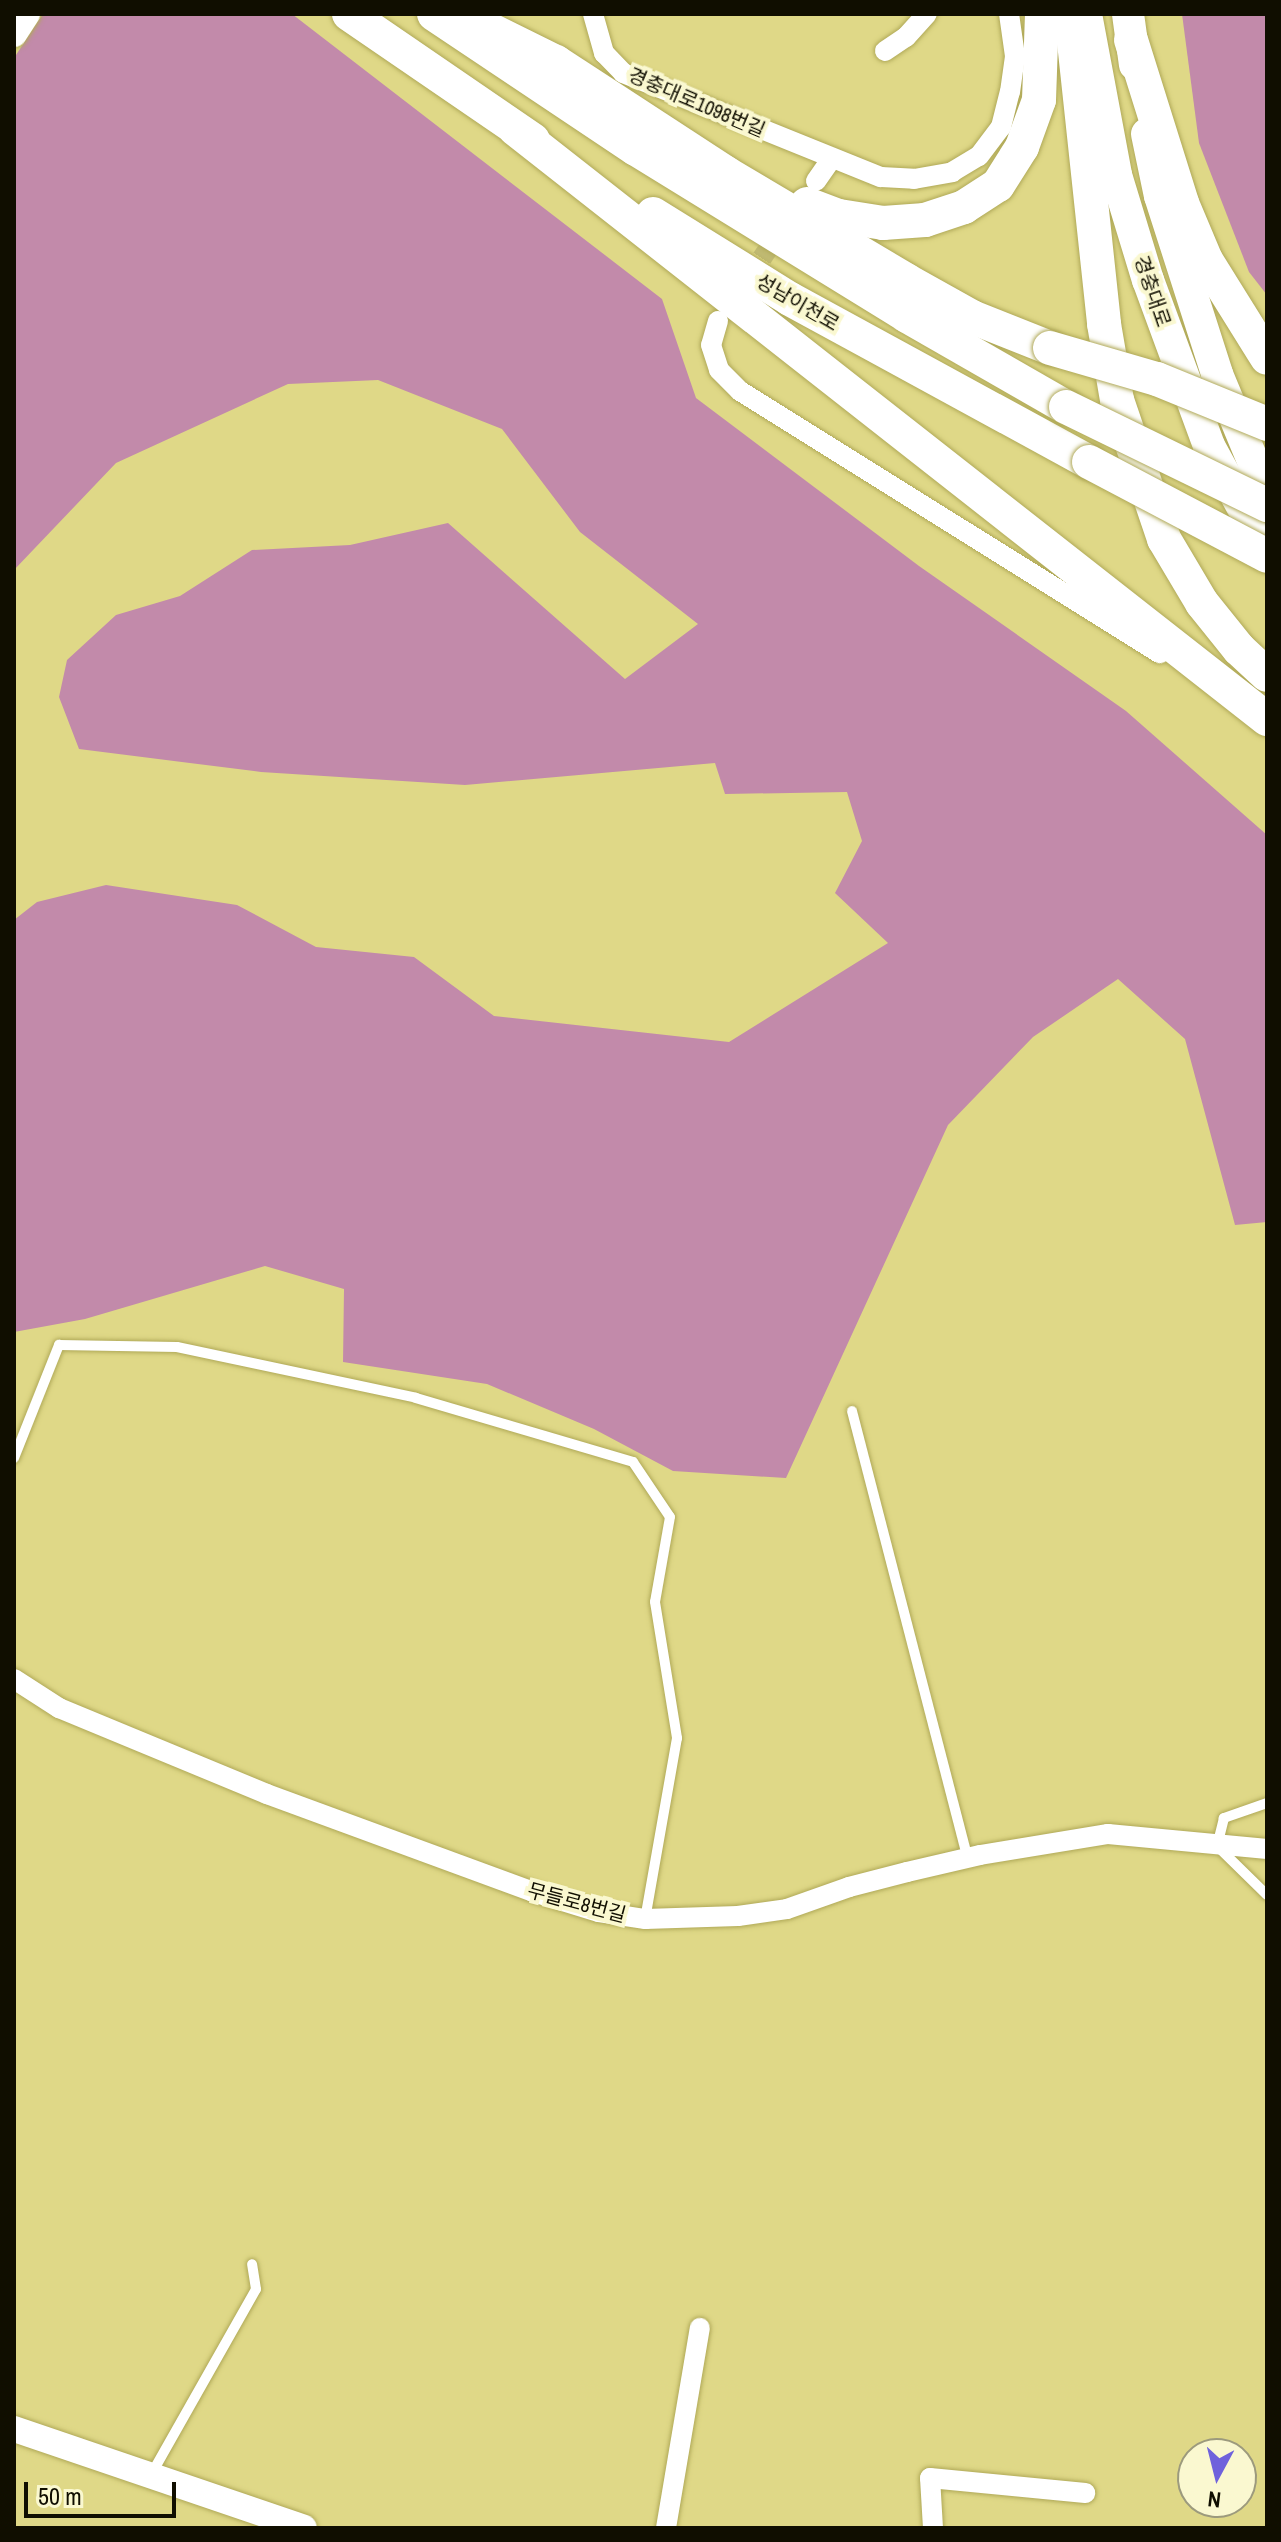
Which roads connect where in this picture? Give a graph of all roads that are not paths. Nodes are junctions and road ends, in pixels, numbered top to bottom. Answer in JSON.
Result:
{"nodes":[{"id":1,"x":27,"y":14,"type":"edge"},
{"id":2,"x":349,"y":14,"type":"edge"},
{"id":3,"x":434,"y":14,"type":"edge"},
{"id":4,"x":460,"y":14,"type":"edge"},
{"id":5,"x":593,"y":14,"type":"edge"},
{"id":6,"x":927,"y":14,"type":"edge"},
{"id":7,"x":1009,"y":14,"type":"edge"},
{"id":8,"x":1042,"y":14,"type":"edge"},
{"id":9,"x":1071,"y":14,"type":"edge"},
{"id":10,"x":1086,"y":14,"type":"edge"},
{"id":11,"x":1129,"y":27,"type":"edge"},
{"id":12,"x":14,"y":34,"type":"edge"},
{"id":13,"x":885,"y":51,"type":"dead end"},
{"id":14,"x":515,"y":129,"type":"junction"},
{"id":15,"x":832,"y":158,"type":"junction"},
{"id":16,"x":726,"y":173,"type":"junction"},
{"id":17,"x":816,"y":181,"type":"dead end"},
{"id":18,"x":718,"y":321,"type":"dead end"},
{"id":19,"x":1267,"y":358,"type":"edge"},
{"id":20,"x":1267,"y":424,"type":"edge"},
{"id":21,"x":1267,"y":495,"type":"edge"},
{"id":22,"x":1267,"y":505,"type":"edge"},
{"id":23,"x":1267,"y":554,"type":"edge"},
{"id":24,"x":1267,"y":675,"type":"edge"},
{"id":25,"x":1267,"y":721,"type":"edge"},
{"id":26,"x":852,"y":1411,"type":"dead end"},
{"id":27,"x":14,"y":1458,"type":"edge"},
{"id":28,"x":14,"y":1679,"type":"edge"},
{"id":29,"x":1267,"y":1803,"type":"edge"},
{"id":30,"x":1217,"y":1846,"type":"junction"},
{"id":31,"x":1267,"y":1849,"type":"edge"},
{"id":32,"x":968,"y":1858,"type":"junction"},
{"id":33,"x":1267,"y":1895,"type":"edge"},
{"id":34,"x":645,"y":1919,"type":"junction"},
{"id":35,"x":252,"y":2264,"type":"dead end"},
{"id":36,"x":700,"y":2328,"type":"dead end"},
{"id":37,"x":14,"y":2429,"type":"edge"},
{"id":38,"x":151,"y":2475,"type":"junction"},
{"id":39,"x":1085,"y":2493,"type":"dead end"},
{"id":40,"x":304,"y":2528,"type":"edge"},
{"id":41,"x":666,"y":2528,"type":"edge"},
{"id":42,"x":933,"y":2528,"type":"edge"}],
"edges":[{"from":1,"to":12,"type":"street"},
{"from":2,"to":14,"type":"highway","name":"성남이천로"},
{"from":3,"to":22,"type":"highway","bridge":true},
{"from":4,"to":16,"type":"highway"},
{"from":5,"to":15,"type":"street","name":"경충대로1098번길"},
{"from":6,"to":13,"type":"street"},
{"from":7,"to":15,"type":"street","name":"경충대로1098번길"},
{"from":8,"to":16,"type":"highway"},
{"from":9,"to":24,"type":"highway"},
{"from":10,"to":23,"type":"main road","name":"경충대로"},
{"from":11,"to":19,"type":"highway"},
{"from":11,"to":21,"type":"main road","name":"경충대로"},
{"from":14,"to":23,"type":"highway","name":"성남이천로","bridge":true},
{"from":14,"to":25,"type":"highway"},
{"from":15,"to":17,"type":"street"},
{"from":16,"to":20,"type":"highway","bridge":true},
{"from":18,"to":25,"type":"street"},
{"from":26,"to":32,"type":"lane"},
{"from":27,"to":34,"type":"lane"},
{"from":28,"to":34,"type":"street","name":"무들로8번길"},
{"from":29,"to":30,"type":"lane"},
{"from":30,"to":31,"type":"street","name":"무들로8번길"},
{"from":30,"to":32,"type":"street","name":"무들로8번길"},
{"from":30,"to":33,"type":"lane"},
{"from":32,"to":34,"type":"street","name":"무들로8번길"},
{"from":35,"to":38,"type":"lane"},
{"from":36,"to":41,"type":"street"},
{"from":37,"to":38,"type":"street"},
{"from":38,"to":40,"type":"street"},
{"from":39,"to":42,"type":"street"}]}
